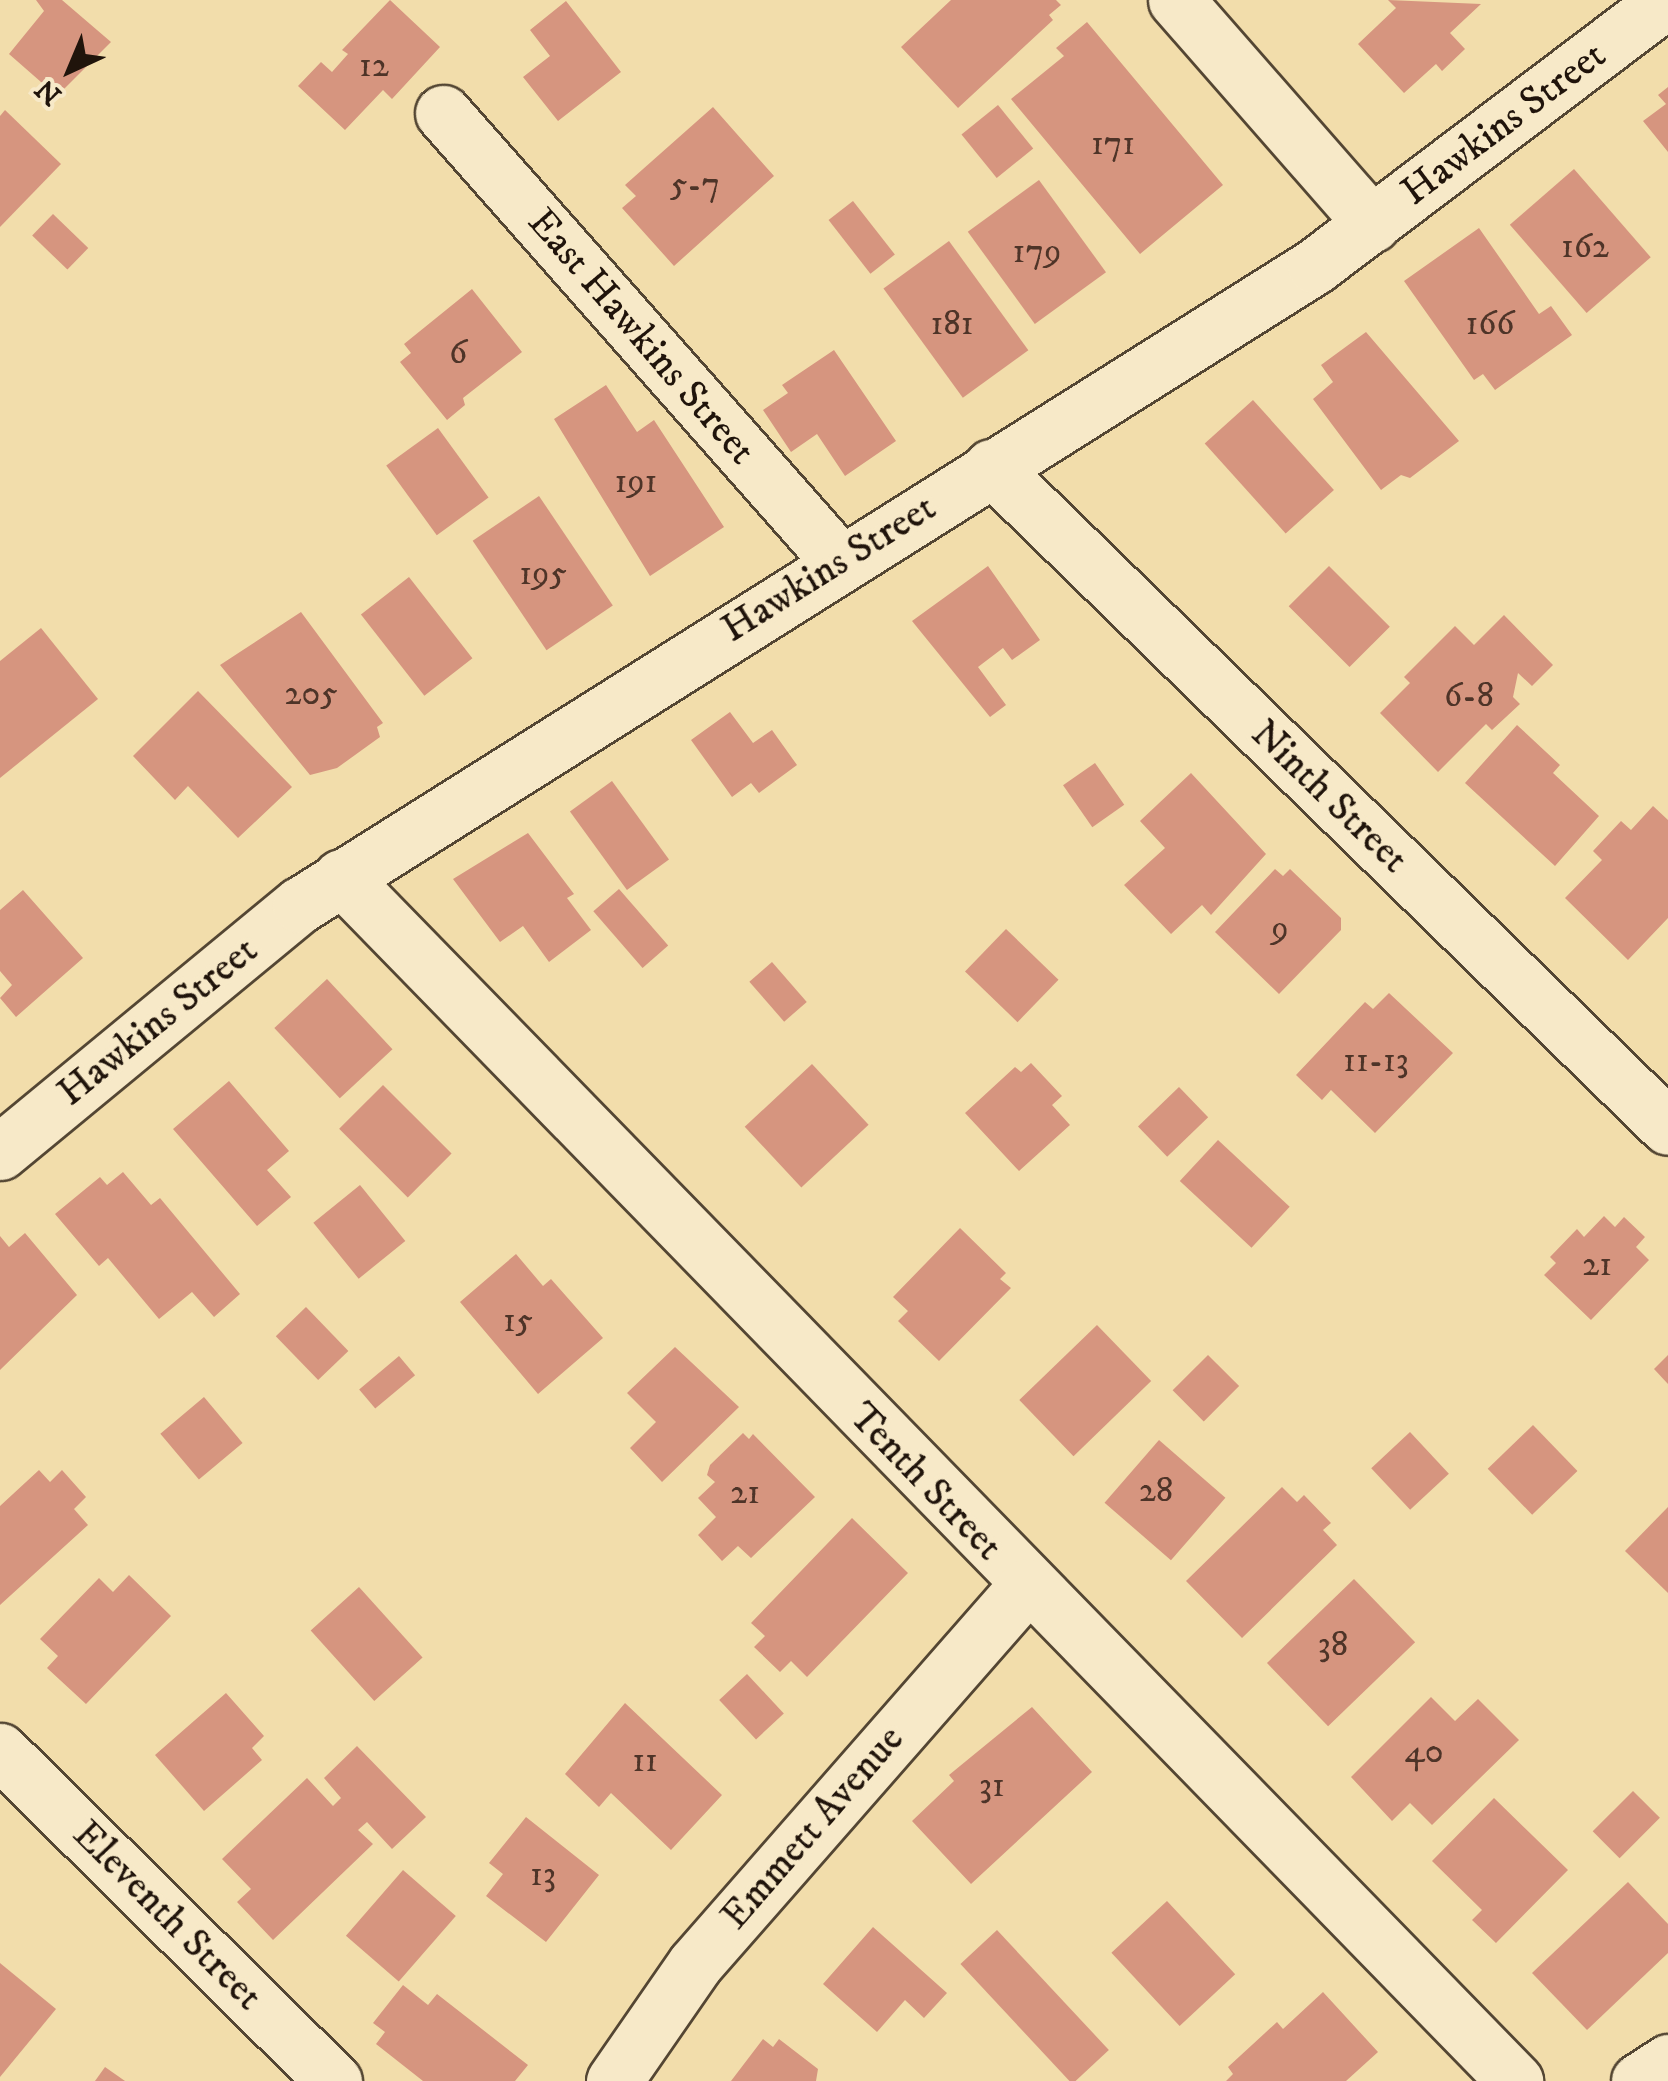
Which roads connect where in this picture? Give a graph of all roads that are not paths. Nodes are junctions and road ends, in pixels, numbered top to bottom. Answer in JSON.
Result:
{"nodes":[{"id":1,"x":1176,"y":0,"type":"edge"},
{"id":2,"x":1668,"y":0,"type":"edge"},
{"id":3,"x":444,"y":113,"type":"dead end"},
{"id":4,"x":1372,"y":224,"type":"junction"},
{"id":5,"x":991,"y":467,"type":"junction"},
{"id":6,"x":838,"y":560,"type":"junction"},
{"id":7,"x":340,"y":877,"type":"junction"},
{"id":8,"x":1668,"y":1127,"type":"edge"},
{"id":9,"x":0,"y":1152,"type":"edge"},
{"id":10,"x":1026,"y":1586,"type":"junction"},
{"id":11,"x":0,"y":1751,"type":"edge"},
{"id":12,"x":1668,"y":2062,"type":"edge"},
{"id":13,"x":334,"y":2081,"type":"edge"},
{"id":14,"x":614,"y":2081,"type":"edge"},
{"id":15,"x":1515,"y":2081,"type":"edge"},
{"id":16,"x":1639,"y":2081,"type":"edge"}],
"edges":[{"from":1,"to":4,"type":"street"},
{"from":2,"to":4,"type":"street","name":"Hawkins Street"},
{"from":3,"to":6,"type":"street","name":"East Hawkins Street"},
{"from":4,"to":5,"type":"street","name":"Hawkins Street"},
{"from":5,"to":6,"type":"street","name":"Hawkins Street"},
{"from":5,"to":8,"type":"street","name":"Ninth Street"},
{"from":6,"to":7,"type":"street","name":"Hawkins Street"},
{"from":7,"to":9,"type":"street","name":"Hawkins Street"},
{"from":7,"to":10,"type":"street","name":"Tenth Street"},
{"from":10,"to":14,"type":"street","name":"Emmett Avenue"},
{"from":10,"to":15,"type":"street","name":"Tenth Street"},
{"from":11,"to":13,"type":"street","name":"Eleventh Street"},
{"from":12,"to":16,"type":"street"}]}
